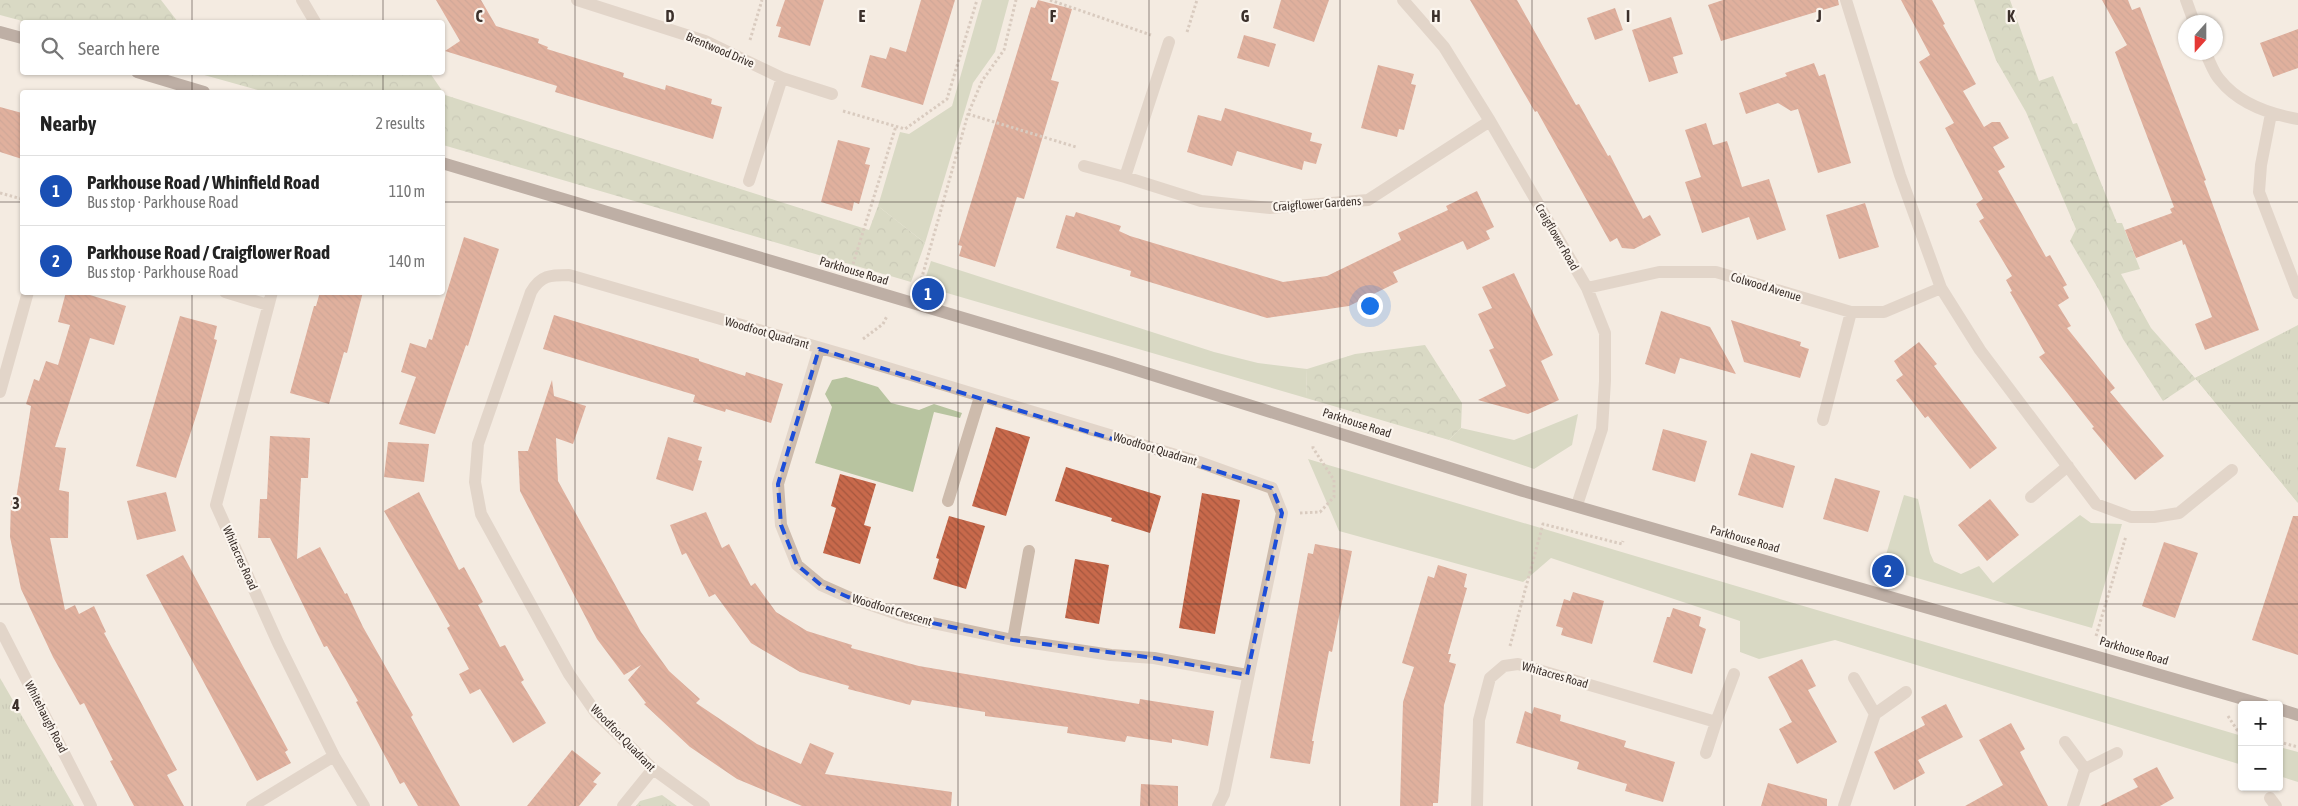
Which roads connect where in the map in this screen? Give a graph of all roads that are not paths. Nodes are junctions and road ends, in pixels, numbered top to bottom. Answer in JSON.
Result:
{"nodes":[{"id":1,"x":302,"y":0,"type":"edge"},
{"id":2,"x":578,"y":0,"type":"edge"},
{"id":3,"x":1403,"y":0,"type":"edge"},
{"id":4,"x":1846,"y":0,"type":"edge"},
{"id":5,"x":2186,"y":0,"type":"edge"},
{"id":6,"x":2191,"y":15,"type":"edge"},
{"id":7,"x":314,"y":20,"type":"edge"},
{"id":8,"x":0,"y":32,"type":"edge"},
{"id":9,"x":20,"y":37,"type":"edge"},
{"id":10,"x":1169,"y":42,"type":"road end"},
{"id":11,"x":2210,"y":60,"type":"edge"},
{"id":12,"x":147,"y":75,"type":"edge"},
{"id":13,"x":782,"y":78,"type":"junction"},
{"id":14,"x":197,"y":90,"type":"edge"},
{"id":15,"x":832,"y":94,"type":"road end"},
{"id":16,"x":2271,"y":114,"type":"junction"},
{"id":17,"x":2298,"y":120,"type":"edge"},
{"id":18,"x":1490,"y":121,"type":"junction"},
{"id":19,"x":445,"y":164,"type":"edge"},
{"id":20,"x":1084,"y":166,"type":"road end"},
{"id":21,"x":1125,"y":177,"type":"junction"},
{"id":22,"x":749,"y":180,"type":"dead end"},
{"id":23,"x":1587,"y":288,"type":"junction"},
{"id":24,"x":1941,"y":288,"type":"junction"},
{"id":25,"x":2298,"y":293,"type":"edge"},
{"id":26,"x":27,"y":295,"type":"edge"},
{"id":27,"x":235,"y":295,"type":"edge"},
{"id":28,"x":271,"y":295,"type":"edge"},
{"id":29,"x":268,"y":305,"type":"junction"},
{"id":30,"x":1851,"y":312,"type":"junction"},
{"id":31,"x":819,"y":349,"type":"junction"},
{"id":32,"x":0,"y":392,"type":"edge"},
{"id":33,"x":980,"y":396,"type":"junction"},
{"id":34,"x":1823,"y":420,"type":"dead end"},
{"id":35,"x":2068,"y":466,"type":"junction"},
{"id":36,"x":2232,"y":470,"type":"dead end"},
{"id":37,"x":2031,"y":497,"type":"dead end"},
{"id":38,"x":948,"y":501,"type":"dead end"},
{"id":39,"x":1577,"y":505,"type":"junction"},
{"id":40,"x":1029,"y":551,"type":"dead end"},
{"id":41,"x":0,"y":628,"type":"edge"},
{"id":42,"x":1013,"y":640,"type":"junction"},
{"id":43,"x":1734,"y":674,"type":"dead end"},
{"id":44,"x":1247,"y":675,"type":"junction"},
{"id":45,"x":1854,"y":678,"type":"dead end"},
{"id":46,"x":1906,"y":692,"type":"dead end"},
{"id":47,"x":2251,"y":701,"type":"edge"},
{"id":48,"x":2283,"y":710,"type":"edge"},
{"id":49,"x":1875,"y":714,"type":"junction"},
{"id":50,"x":2298,"y":715,"type":"edge"},
{"id":51,"x":1716,"y":722,"type":"junction"},
{"id":52,"x":2065,"y":742,"type":"dead end"},
{"id":53,"x":1706,"y":753,"type":"dead end"},
{"id":54,"x":2117,"y":753,"type":"dead end"},
{"id":55,"x":334,"y":756,"type":"junction"},
{"id":56,"x":653,"y":769,"type":"junction"},
{"id":57,"x":2085,"y":769,"type":"junction"},
{"id":58,"x":91,"y":806,"type":"edge"},
{"id":59,"x":252,"y":806,"type":"edge"},
{"id":60,"x":364,"y":806,"type":"edge"},
{"id":61,"x":623,"y":806,"type":"edge"},
{"id":62,"x":704,"y":806,"type":"edge"},
{"id":63,"x":1218,"y":806,"type":"edge"},
{"id":64,"x":1477,"y":806,"type":"edge"},
{"id":65,"x":1844,"y":806,"type":"edge"},
{"id":66,"x":2073,"y":806,"type":"edge"}],
"edges":[{"from":1,"to":7,"type":"street"},
{"from":2,"to":13,"type":"street","name":"Brentwood Drive"},
{"from":3,"to":18,"type":"street","name":"Craigflower Road"},
{"from":4,"to":24,"type":"street"},
{"from":5,"to":6,"type":"street"},
{"from":8,"to":9,"type":"main road"},
{"from":10,"to":21,"type":"street"},
{"from":11,"to":16,"type":"street"},
{"from":12,"to":14,"type":"main road"},
{"from":13,"to":15,"type":"street","name":"Brentwood Drive"},
{"from":13,"to":22,"type":"street"},
{"from":16,"to":17,"type":"street"},
{"from":16,"to":25,"type":"street"},
{"from":18,"to":21,"type":"street","name":"Craigflower Gardens"},
{"from":18,"to":23,"type":"street","name":"Craigflower Road"},
{"from":19,"to":39,"type":"main road","name":"Parkhouse Road"},
{"from":20,"to":21,"type":"street","name":"Craigflower Gardens"},
{"from":23,"to":30,"type":"street","name":"Colwood Avenue"},
{"from":23,"to":39,"type":"street","name":"Craigflower Road"},
{"from":24,"to":30,"type":"street","name":"Colwood Avenue"},
{"from":24,"to":35,"type":"street"},
{"from":26,"to":32,"type":"street"},
{"from":27,"to":29,"type":"street"},
{"from":28,"to":29,"type":"street","name":"Whitacres Road"},
{"from":29,"to":55,"type":"street","name":"Whitacres Road"},
{"from":30,"to":34,"type":"street"},
{"from":31,"to":33,"type":"street","name":"Woodfoot Quadrant"},
{"from":31,"to":42,"type":"street","name":"Woodfoot Crescent"},
{"from":31,"to":56,"type":"street","name":"Woodfoot Quadrant"},
{"from":33,"to":38,"type":"street"},
{"from":33,"to":44,"type":"street","name":"Woodfoot Quadrant"},
{"from":35,"to":36,"type":"street"},
{"from":35,"to":37,"type":"street"},
{"from":39,"to":47,"type":"main road","name":"Parkhouse Road"},
{"from":40,"to":42,"type":"street"},
{"from":41,"to":58,"type":"street","name":"Whitehaugh Road"},
{"from":42,"to":44,"type":"street","name":"Woodfoot Crescent"},
{"from":43,"to":51,"type":"street"},
{"from":44,"to":63,"type":"street"},
{"from":45,"to":49,"type":"street"},
{"from":46,"to":49,"type":"street"},
{"from":48,"to":50,"type":"main road"},
{"from":49,"to":65,"type":"street"},
{"from":51,"to":53,"type":"street"},
{"from":51,"to":64,"type":"street","name":"Whitacres Road"},
{"from":52,"to":57,"type":"street"},
{"from":54,"to":57,"type":"street"},
{"from":55,"to":59,"type":"street"},
{"from":55,"to":60,"type":"street","name":"Whitacres Road"},
{"from":56,"to":61,"type":"street"},
{"from":56,"to":62,"type":"street","name":"Woodfoot Quadrant"},
{"from":57,"to":66,"type":"street"}]}
